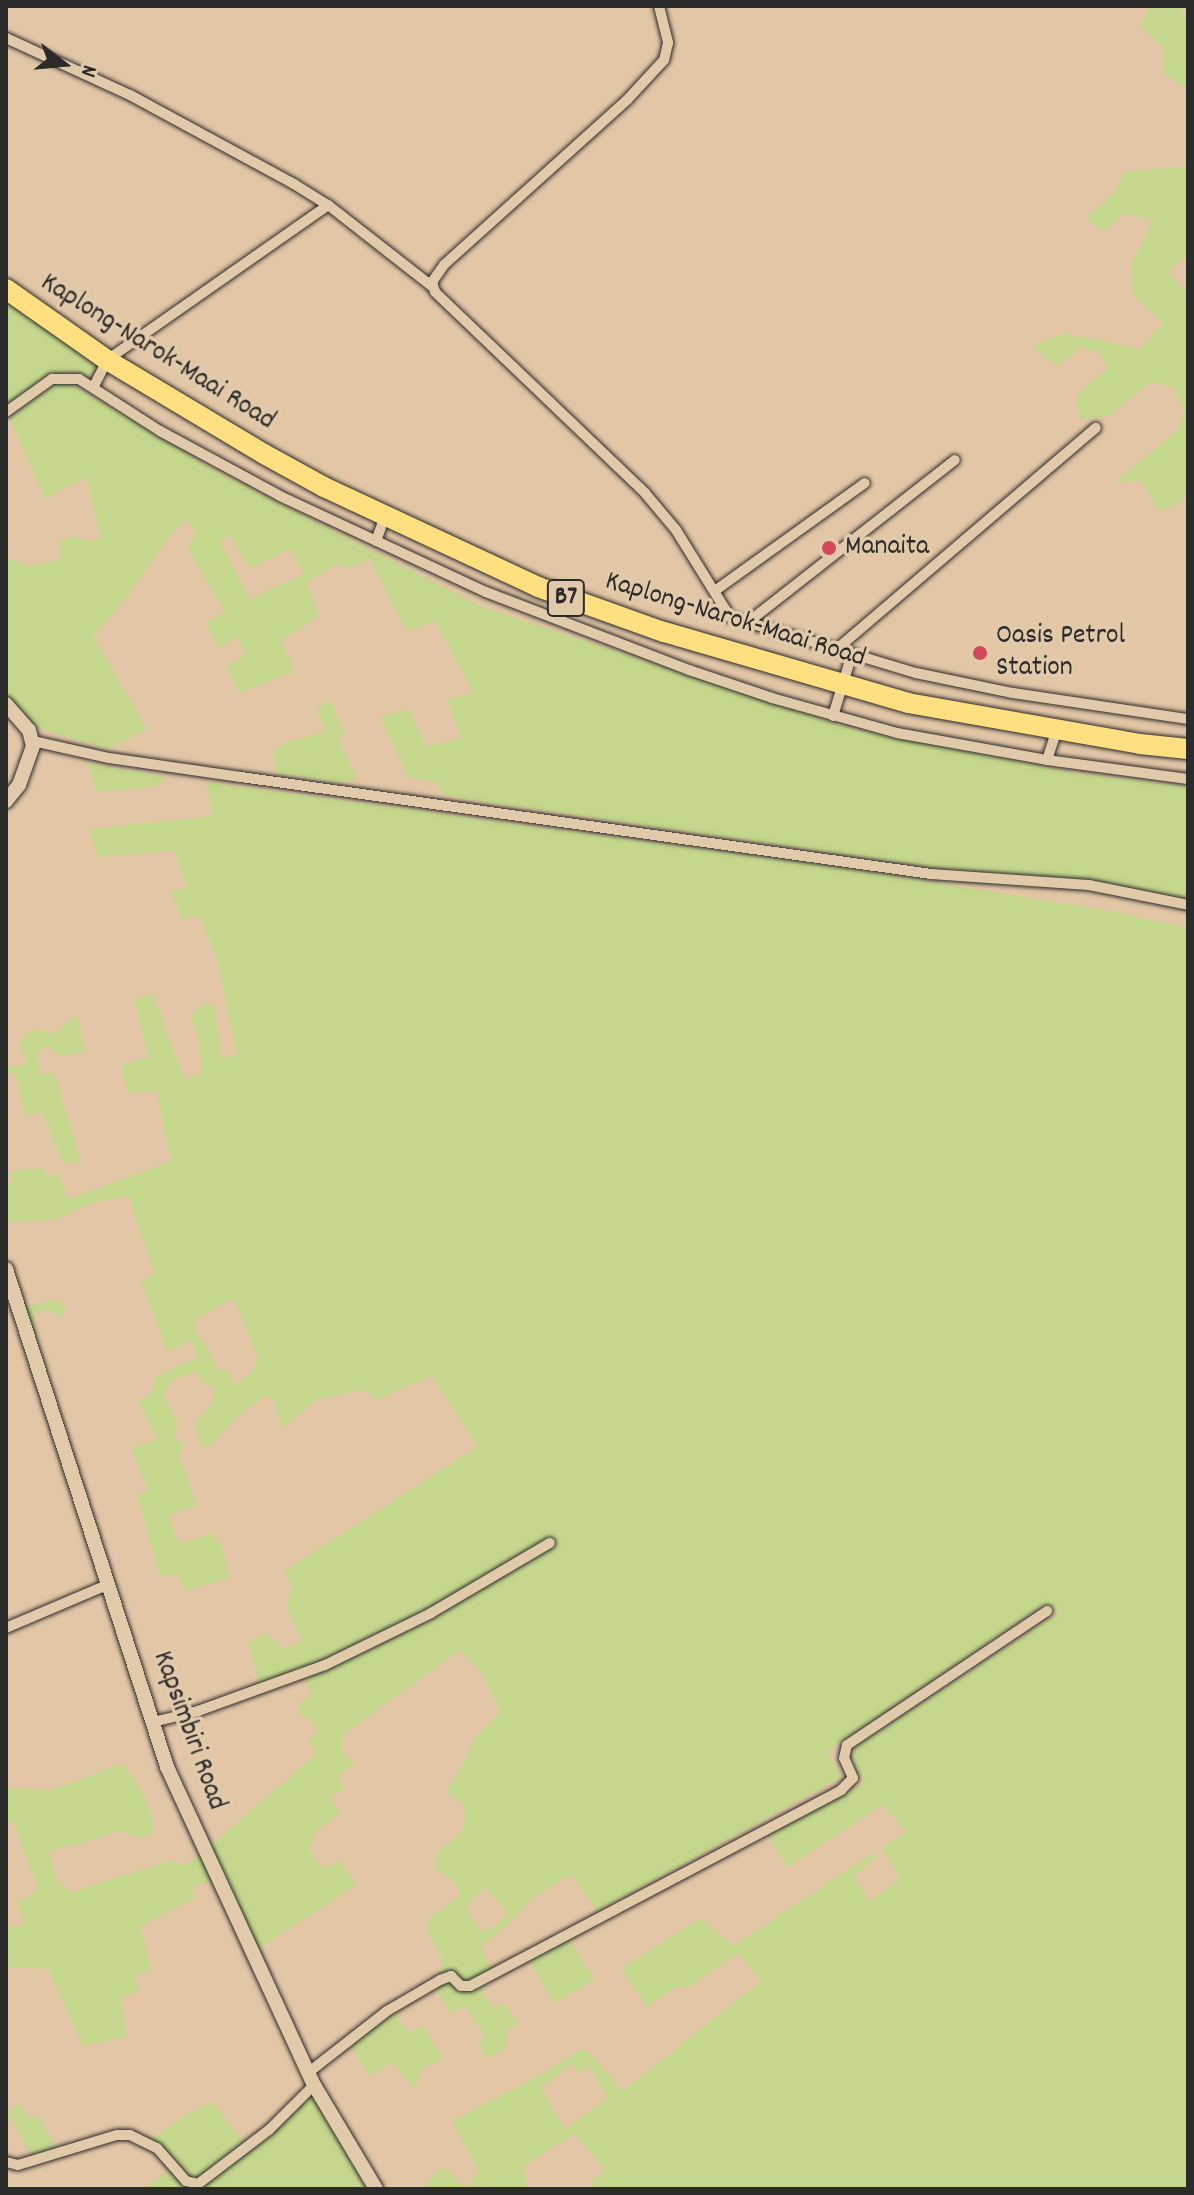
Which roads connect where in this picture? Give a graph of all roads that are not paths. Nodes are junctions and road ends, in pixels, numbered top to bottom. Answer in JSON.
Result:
{"nodes":[{"id":1,"x":659,"y":6,"type":"edge"},
{"id":2,"x":6,"y":38,"type":"edge"},
{"id":3,"x":328,"y":205,"type":"junction"},
{"id":4,"x":433,"y":287,"type":"junction"},
{"id":5,"x":6,"y":289,"type":"edge"},
{"id":6,"x":107,"y":360,"type":"junction"},
{"id":7,"x":94,"y":386,"type":"junction"},
{"id":8,"x":6,"y":412,"type":"edge"},
{"id":9,"x":1096,"y":428,"type":"dead end"},
{"id":10,"x":955,"y":460,"type":"dead end"},
{"id":11,"x":865,"y":483,"type":"dead end"},
{"id":12,"x":385,"y":516,"type":"junction"},
{"id":13,"x":376,"y":541,"type":"junction"},
{"id":14,"x":716,"y":590,"type":"junction"},
{"id":15,"x":747,"y":623,"type":"junction"},
{"id":16,"x":664,"y":632,"type":"junction"},
{"id":17,"x":838,"y":648,"type":"junction"},
{"id":18,"x":852,"y":654,"type":"junction"},
{"id":19,"x":656,"y":657,"type":"junction"},
{"id":20,"x":842,"y":685,"type":"junction"},
{"id":21,"x":6,"y":704,"type":"edge"},
{"id":22,"x":833,"y":716,"type":"junction"},
{"id":23,"x":1188,"y":719,"type":"edge"},
{"id":24,"x":1057,"y":729,"type":"junction"},
{"id":25,"x":33,"y":741,"type":"junction"},
{"id":26,"x":1188,"y":749,"type":"edge"},
{"id":27,"x":1047,"y":760,"type":"junction"},
{"id":28,"x":1188,"y":779,"type":"edge"},
{"id":29,"x":6,"y":801,"type":"edge"},
{"id":30,"x":1188,"y":905,"type":"edge"},
{"id":31,"x":6,"y":1269,"type":"edge"},
{"id":32,"x":550,"y":1543,"type":"dead end"},
{"id":33,"x":109,"y":1584,"type":"junction"},
{"id":34,"x":1047,"y":1611,"type":"dead end"},
{"id":35,"x":6,"y":1628,"type":"edge"},
{"id":36,"x":153,"y":1722,"type":"junction"},
{"id":37,"x":311,"y":2078,"type":"junction"},
{"id":38,"x":6,"y":2162,"type":"edge"},
{"id":39,"x":376,"y":2189,"type":"edge"}],
"edges":[{"from":1,"to":4,"type":"street"},
{"from":2,"to":3,"type":"street"},
{"from":3,"to":4,"type":"street"},
{"from":3,"to":6,"type":"street"},
{"from":4,"to":14,"type":"street"},
{"from":5,"to":6,"type":"highway","name":"Kaplong-Narok-Maai Road","number":"B7"},
{"from":6,"to":7,"type":"street"},
{"from":6,"to":12,"type":"highway","name":"Kaplong-Narok-Maai Road","number":"B7"},
{"from":7,"to":8,"type":"street"},
{"from":7,"to":13,"type":"street"},
{"from":9,"to":17,"type":"street"},
{"from":10,"to":15,"type":"street"},
{"from":11,"to":14,"type":"street"},
{"from":12,"to":13,"type":"street"},
{"from":12,"to":16,"type":"highway","name":"Kaplong-Narok-Maai Road","number":"B7"},
{"from":13,"to":19,"type":"street"},
{"from":14,"to":15,"type":"street"},
{"from":15,"to":17,"type":"street"},
{"from":16,"to":19,"type":"street"},
{"from":16,"to":20,"type":"highway","name":"Kaplong-Narok-Maai Road","number":"B7"},
{"from":17,"to":18,"type":"street"},
{"from":18,"to":20,"type":"street"},
{"from":18,"to":23,"type":"street"},
{"from":19,"to":22,"type":"street"},
{"from":20,"to":22,"type":"street"},
{"from":20,"to":24,"type":"highway","name":"Kaplong-Narok-Maai Road","number":"B7"},
{"from":21,"to":25,"type":"street"},
{"from":22,"to":27,"type":"street"},
{"from":24,"to":26,"type":"highway","name":"Kaplong-Narok-Maai Road","number":"B7"},
{"from":24,"to":27,"type":"street"},
{"from":25,"to":29,"type":"street"},
{"from":25,"to":30,"type":"street"},
{"from":27,"to":28,"type":"street"},
{"from":31,"to":33,"type":"street","name":"Kapsimbiri Road"},
{"from":32,"to":36,"type":"street"},
{"from":33,"to":35,"type":"street"},
{"from":33,"to":36,"type":"street","name":"Kapsimbiri Road"},
{"from":34,"to":37,"type":"street"},
{"from":36,"to":37,"type":"street","name":"Kapsimbiri Road"},
{"from":37,"to":38,"type":"street"},
{"from":37,"to":39,"type":"street","name":"Kapsimbiri Road"}]}
